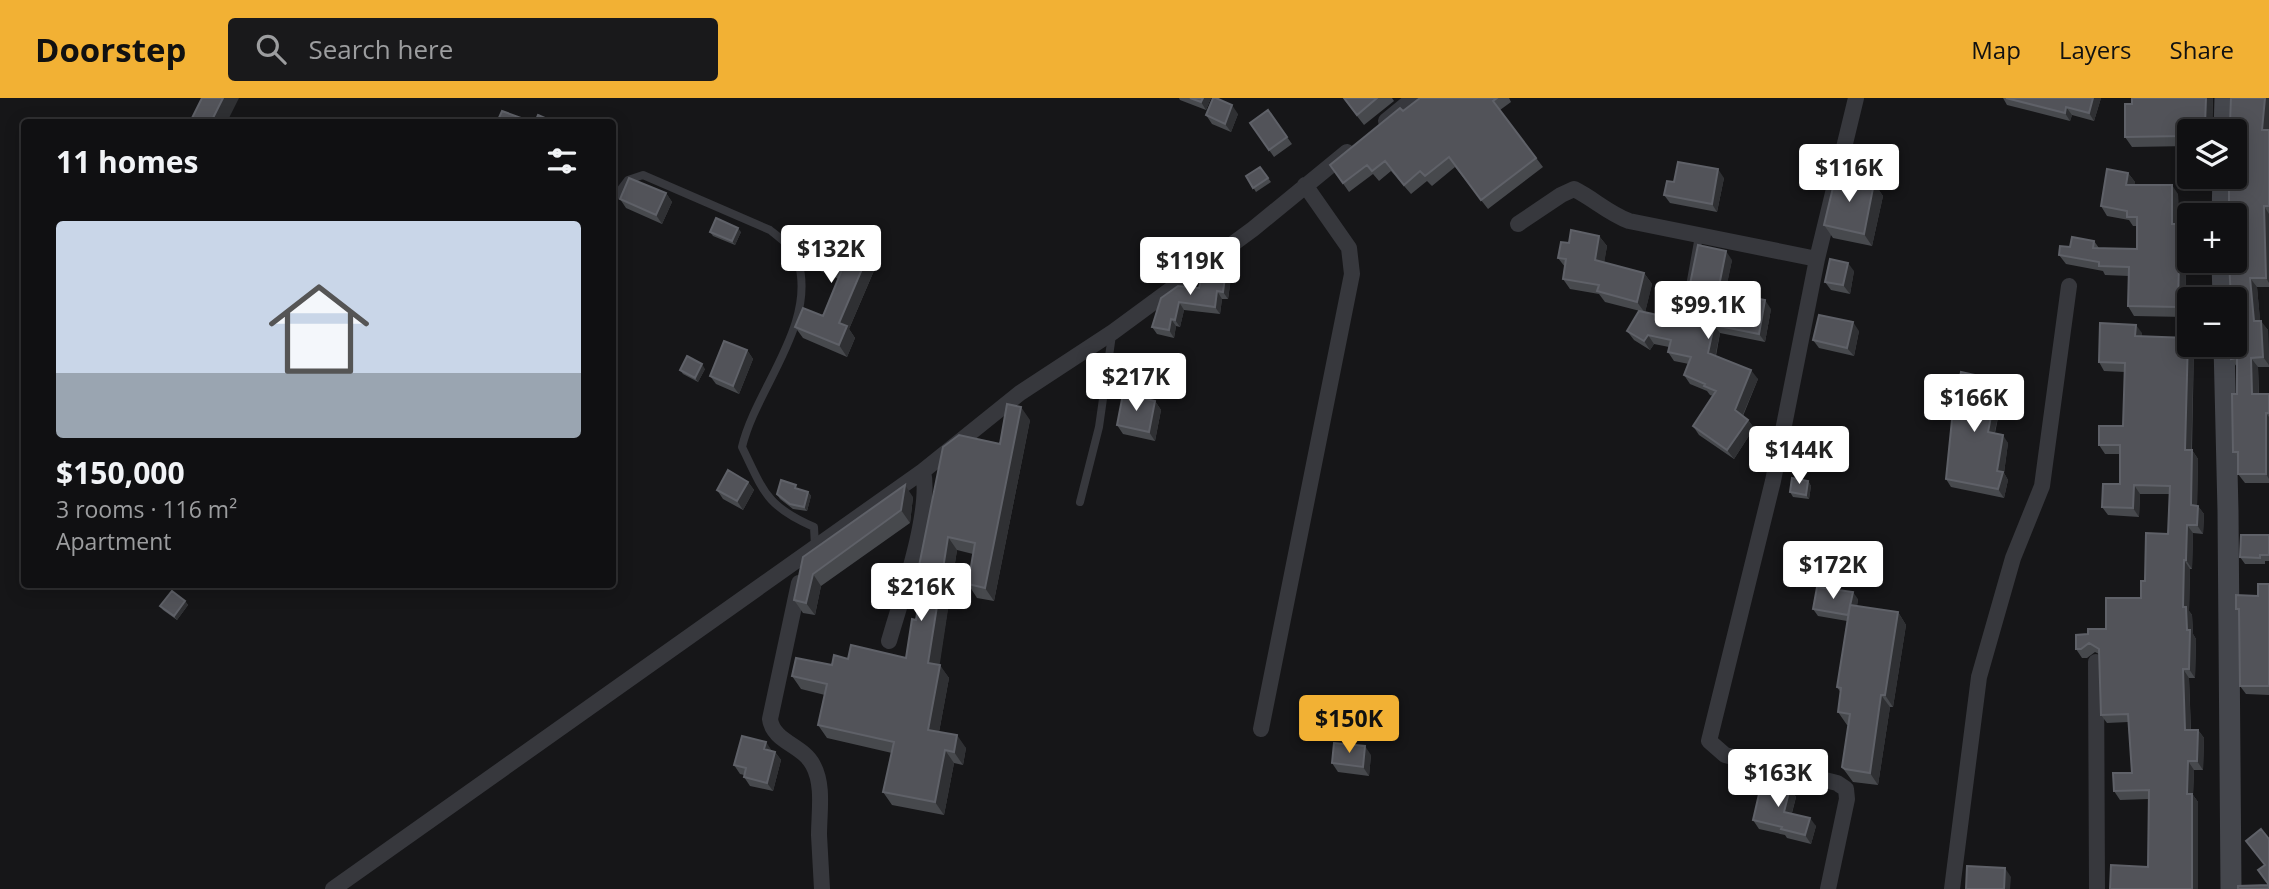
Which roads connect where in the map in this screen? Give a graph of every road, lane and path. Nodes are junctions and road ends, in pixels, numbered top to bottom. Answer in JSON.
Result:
{"nodes":[{"id":1,"x":1414,"y":98,"type":"edge"},
{"id":2,"x":1857,"y":98,"type":"edge"},
{"id":3,"x":2225,"y":98,"type":"edge"},
{"id":4,"x":2224,"y":119,"type":"edge"},
{"id":5,"x":1305,"y":185,"type":"junction"},
{"id":6,"x":616,"y":196,"type":"edge"},
{"id":7,"x":1518,"y":224,"type":"dead end"},
{"id":8,"x":1699,"y":236,"type":"junction"},
{"id":9,"x":1817,"y":259,"type":"junction"},
{"id":10,"x":2069,"y":286,"type":"dead end"},
{"id":11,"x":1689,"y":289,"type":"edge"},
{"id":12,"x":1113,"y":332,"type":"junction"},
{"id":13,"x":2224,"y":357,"type":"edge"},
{"id":14,"x":923,"y":471,"type":"junction"},
{"id":15,"x":1080,"y":502,"type":"dead end"},
{"id":16,"x":810,"y":553,"type":"junction"},
{"id":17,"x":890,"y":641,"type":"dead end"},
{"id":18,"x":2096,"y":662,"type":"edge"},
{"id":19,"x":1261,"y":729,"type":"dead end"},
{"id":20,"x":333,"y":889,"type":"edge"},
{"id":21,"x":822,"y":889,"type":"edge"},
{"id":22,"x":1828,"y":889,"type":"edge"},
{"id":23,"x":1952,"y":889,"type":"edge"},
{"id":24,"x":2097,"y":889,"type":"edge"},
{"id":25,"x":2231,"y":889,"type":"edge"}],
"edges":[{"from":1,"to":5,"type":"street"},
{"from":2,"to":9,"type":"street"},
{"from":3,"to":4,"type":"main road"},
{"from":5,"to":12,"type":"street"},
{"from":5,"to":19,"type":"street"},
{"from":6,"to":16,"type":"lane"},
{"from":7,"to":8,"type":"street"},
{"from":8,"to":9,"type":"street"},
{"from":8,"to":11,"type":"lane"},
{"from":9,"to":22,"type":"street"},
{"from":10,"to":23,"type":"street"},
{"from":12,"to":14,"type":"street"},
{"from":12,"to":15,"type":"lane"},
{"from":13,"to":25,"type":"main road"},
{"from":14,"to":16,"type":"street"},
{"from":14,"to":17,"type":"street"},
{"from":16,"to":20,"type":"street"},
{"from":16,"to":21,"type":"street"},
{"from":18,"to":24,"type":"street"}]}
